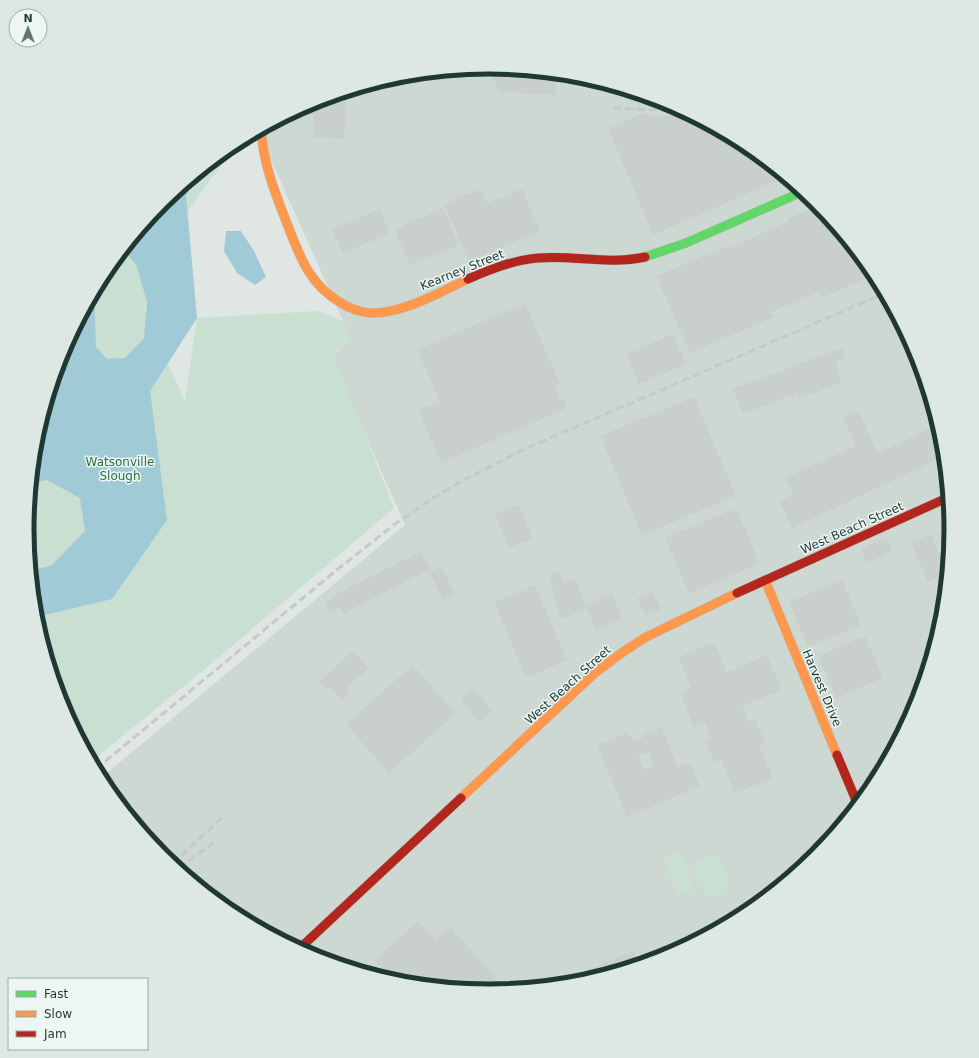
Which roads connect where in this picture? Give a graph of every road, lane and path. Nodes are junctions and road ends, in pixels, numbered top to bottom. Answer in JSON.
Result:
{"nodes":[{"id":1,"x":262,"y":135,"type":"edge"},
{"id":2,"x":798,"y":194,"type":"edge"},
{"id":3,"x":944,"y":499,"type":"edge"},
{"id":4,"x":765,"y":580,"type":"junction"},
{"id":5,"x":856,"y":799,"type":"edge"},
{"id":6,"x":303,"y":945,"type":"edge"}],
"edges":[{"from":1,"to":2,"type":"street","name":"Kearney Street"},
{"from":3,"to":4,"type":"street","name":"West Beach Street"},
{"from":4,"to":5,"type":"street","name":"Harvest Drive"},
{"from":4,"to":6,"type":"street","name":"West Beach Street"}]}
